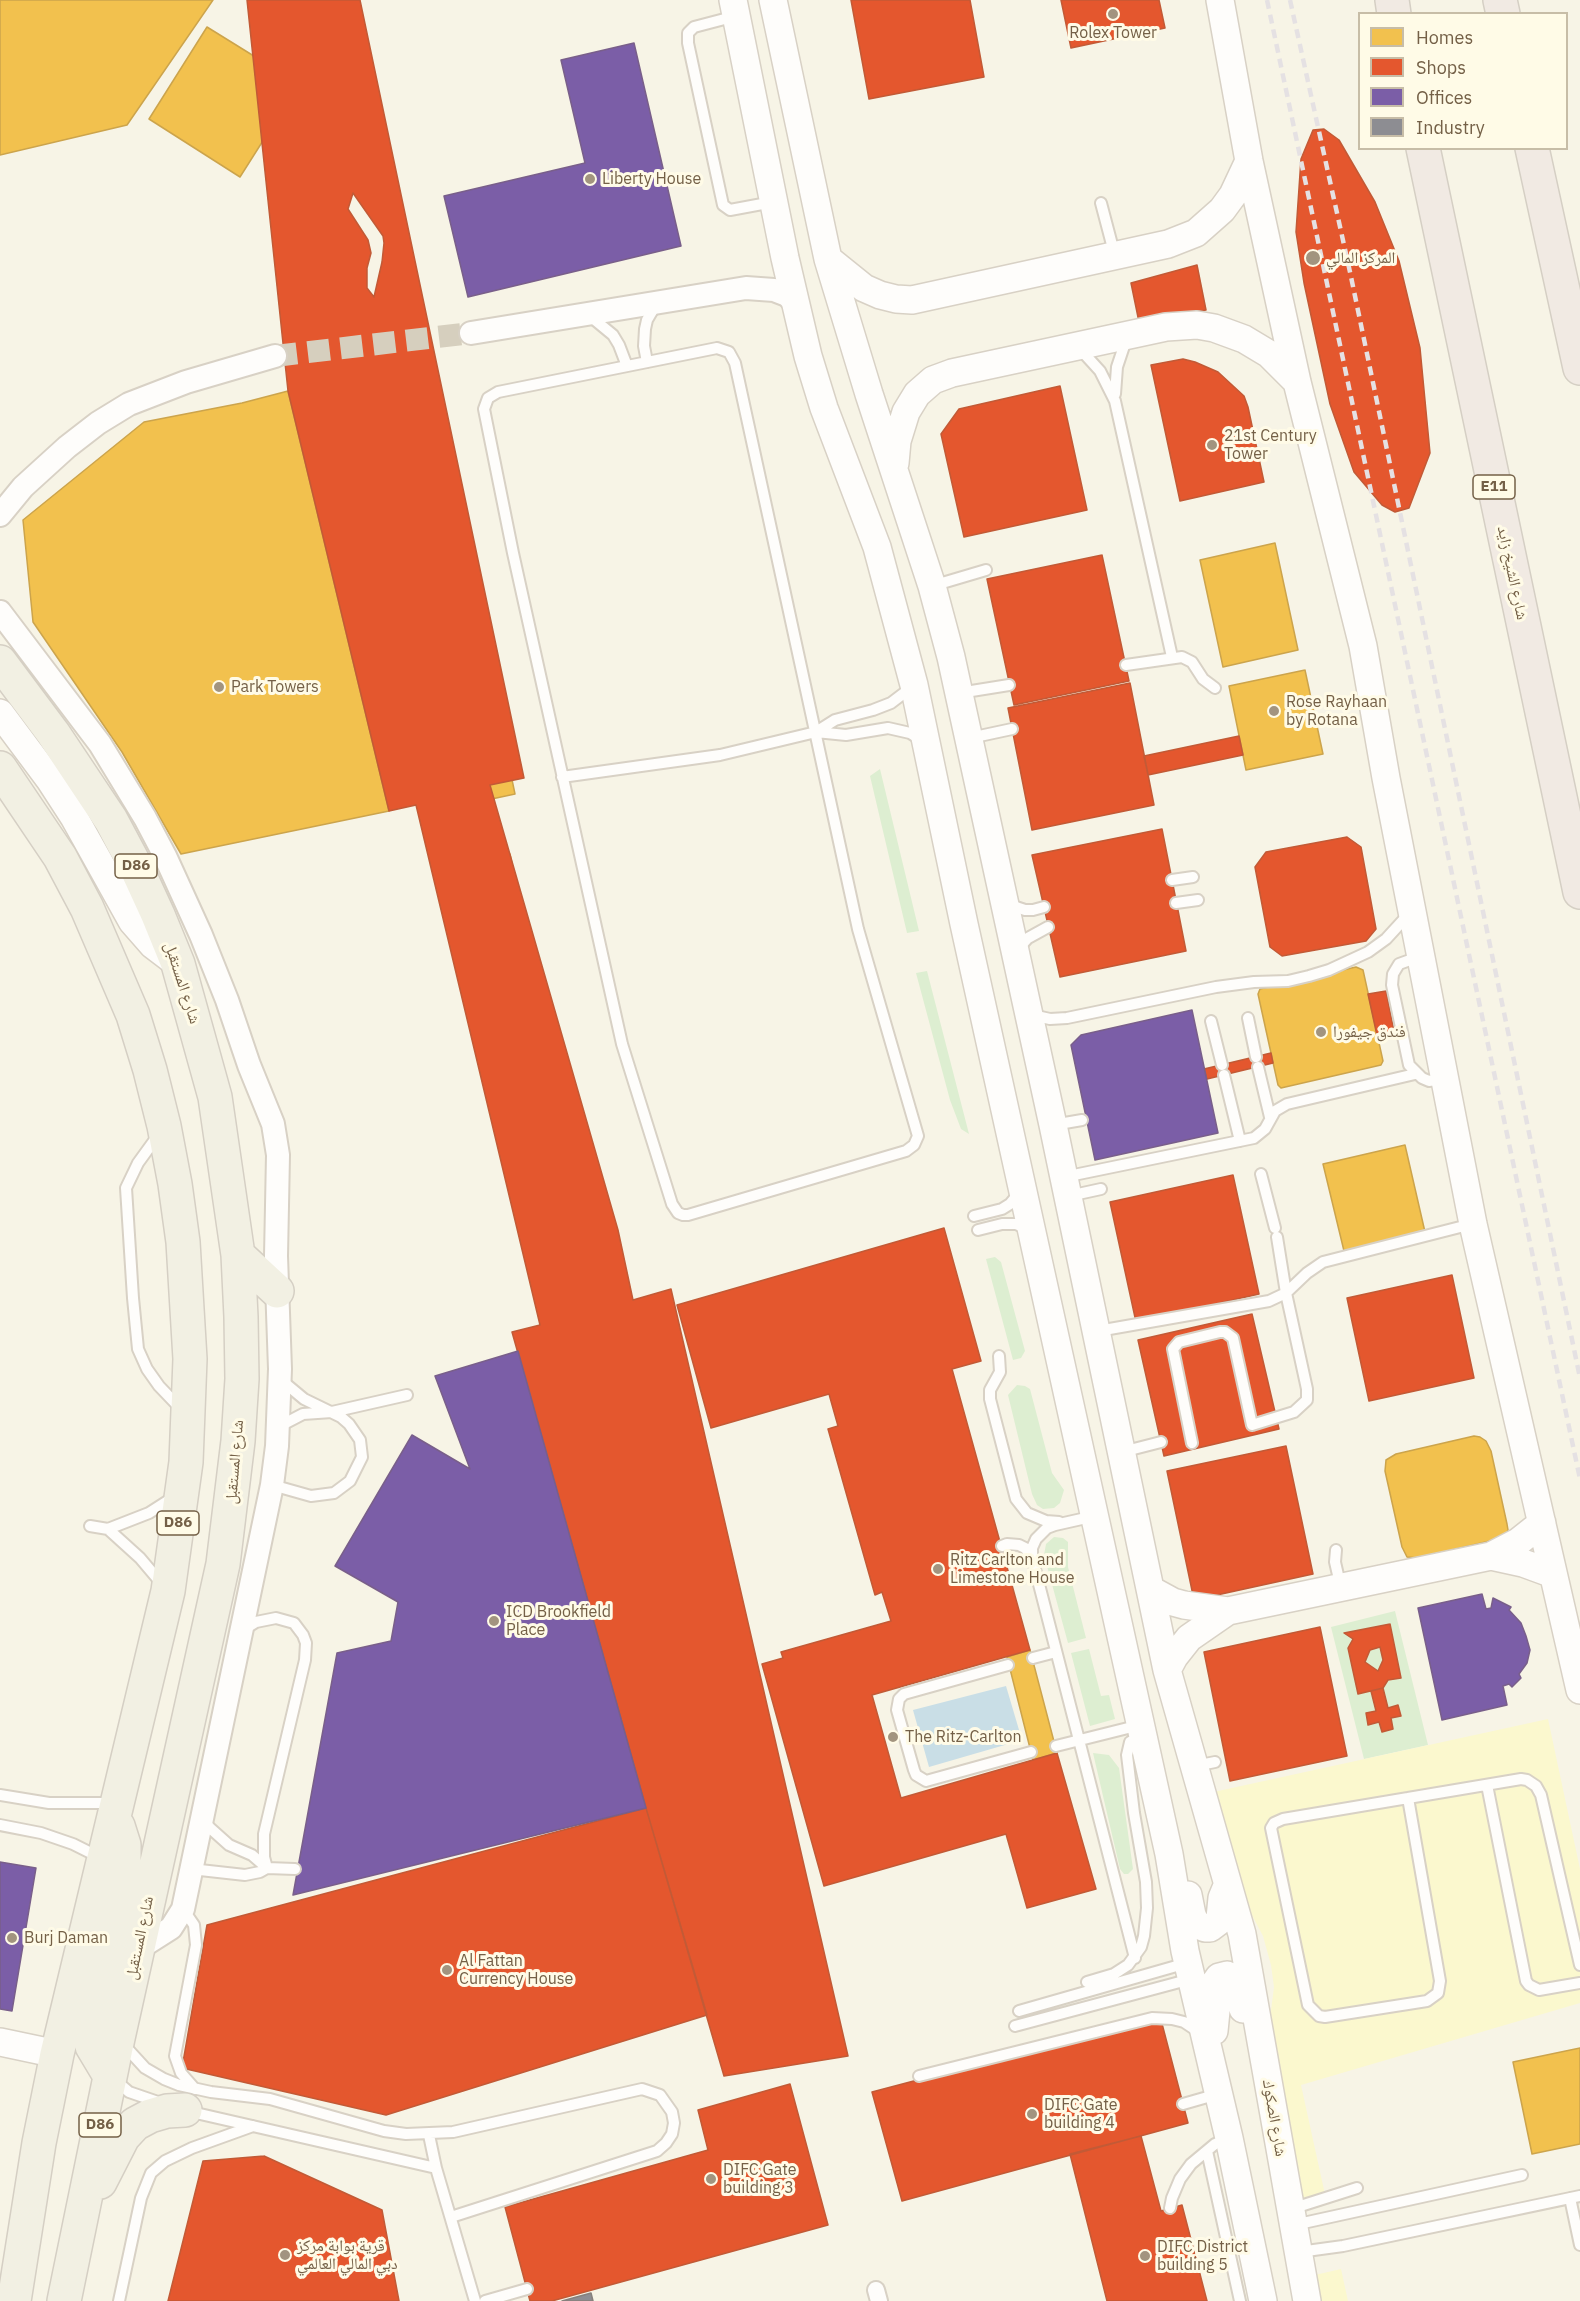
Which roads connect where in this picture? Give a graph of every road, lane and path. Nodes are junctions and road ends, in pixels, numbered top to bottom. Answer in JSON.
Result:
{"nodes":[{"id":1,"x":773,"y":0,"type":"edge"},
{"id":2,"x":1220,"y":0,"type":"edge"},
{"id":3,"x":735,"y":8,"type":"edge"},
{"id":4,"x":1422,"y":150,"type":"edge"},
{"id":5,"x":1532,"y":150,"type":"edge"},
{"id":6,"x":1249,"y":161,"type":"junction"},
{"id":7,"x":773,"y":202,"type":"junction"},
{"id":8,"x":1101,"y":203,"type":"dead end"},
{"id":9,"x":1115,"y":256,"type":"junction"},
{"id":10,"x":828,"y":259,"type":"junction"},
{"id":11,"x":794,"y":302,"type":"junction"},
{"id":12,"x":658,"y":303,"type":"junction"},
{"id":13,"x":587,"y":314,"type":"junction"},
{"id":14,"x":471,"y":333,"type":"tunnel mouth"},
{"id":15,"x":1128,"y":335,"type":"junction"},
{"id":16,"x":1077,"y":347,"type":"junction"},
{"id":17,"x":274,"y":356,"type":"tunnel mouth"},
{"id":18,"x":647,"y":362,"type":"junction"},
{"id":19,"x":627,"y":366,"type":"junction"},
{"id":20,"x":1580,"y":368,"type":"edge"},
{"id":21,"x":1297,"y":382,"type":"junction"},
{"id":22,"x":1115,"y":401,"type":"junction"},
{"id":23,"x":894,"y":471,"type":"junction"},
{"id":24,"x":0,"y":514,"type":"edge"},
{"id":25,"x":986,"y":570,"type":"dead end"},
{"id":26,"x":932,"y":586,"type":"junction"},
{"id":27,"x":0,"y":612,"type":"edge"},
{"id":28,"x":1172,"y":657,"type":"junction"},
{"id":29,"x":0,"y":662,"type":"edge"},
{"id":30,"x":1126,"y":664,"type":"dead end"},
{"id":31,"x":914,"y":685,"type":"junction"},
{"id":32,"x":1009,"y":686,"type":"dead end"},
{"id":33,"x":1215,"y":688,"type":"dead end"},
{"id":34,"x":959,"y":693,"type":"junction"},
{"id":35,"x":0,"y":713,"type":"edge"},
{"id":36,"x":1012,"y":729,"type":"dead end"},
{"id":37,"x":816,"y":732,"type":"junction"},
{"id":38,"x":969,"y":738,"type":"junction"},
{"id":39,"x":928,"y":746,"type":"junction"},
{"id":40,"x":0,"y":768,"type":"edge"},
{"id":41,"x":562,"y":777,"type":"junction"},
{"id":42,"x":0,"y":784,"type":"edge"},
{"id":43,"x":29,"y":808,"type":"junction"},
{"id":44,"x":1193,"y":877,"type":"dead end"},
{"id":45,"x":1172,"y":880,"type":"dead end"},
{"id":46,"x":1580,"y":892,"type":"edge"},
{"id":47,"x":1198,"y":900,"type":"dead end"},
{"id":48,"x":1003,"y":901,"type":"junction"},
{"id":49,"x":1176,"y":903,"type":"dead end"},
{"id":50,"x":1044,"y":907,"type":"dead end"},
{"id":51,"x":1412,"y":909,"type":"junction"},
{"id":52,"x":1048,"y":927,"type":"dead end"},
{"id":53,"x":1014,"y":954,"type":"junction"},
{"id":54,"x":1421,"y":956,"type":"junction"},
{"id":55,"x":178,"y":964,"type":"junction"},
{"id":56,"x":1028,"y":1012,"type":"junction"},
{"id":57,"x":1248,"y":1018,"type":"dead end"},
{"id":58,"x":1211,"y":1021,"type":"dead end"},
{"id":59,"x":1415,"y":1074,"type":"junction"},
{"id":60,"x":1443,"y":1079,"type":"junction"},
{"id":61,"x":1270,"y":1117,"type":"junction"},
{"id":62,"x":1082,"y":1120,"type":"dead end"},
{"id":63,"x":1053,"y":1125,"type":"junction"},
{"id":64,"x":164,"y":1126,"type":"junction"},
{"id":65,"x":1240,"y":1141,"type":"junction"},
{"id":66,"x":1261,"y":1174,"type":"dead end"},
{"id":67,"x":1023,"y":1187,"type":"junction"},
{"id":68,"x":1066,"y":1187,"type":"junction"},
{"id":69,"x":1101,"y":1189,"type":"dead end"},
{"id":70,"x":974,"y":1216,"type":"dead end"},
{"id":71,"x":1473,"y":1224,"type":"junction"},
{"id":72,"x":978,"y":1230,"type":"dead end"},
{"id":73,"x":1033,"y":1232,"type":"junction"},
{"id":74,"x":238,"y":1255,"type":"junction"},
{"id":75,"x":277,"y":1291,"type":"junction"},
{"id":76,"x":1286,"y":1293,"type":"junction"},
{"id":77,"x":1096,"y":1332,"type":"junction"},
{"id":78,"x":999,"y":1356,"type":"dead end"},
{"id":79,"x":280,"y":1379,"type":"junction"},
{"id":80,"x":407,"y":1395,"type":"dead end"},
{"id":81,"x":332,"y":1412,"type":"junction"},
{"id":82,"x":189,"y":1417,"type":"junction"},
{"id":83,"x":278,"y":1427,"type":"junction"},
{"id":84,"x":1161,"y":1442,"type":"dead end"},
{"id":85,"x":1192,"y":1443,"type":"dead end"},
{"id":86,"x":1122,"y":1452,"type":"junction"},
{"id":87,"x":272,"y":1485,"type":"junction"},
{"id":88,"x":182,"y":1492,"type":"junction"},
{"id":89,"x":1095,"y":1516,"type":"junction"},
{"id":90,"x":1062,"y":1523,"type":"junction"},
{"id":91,"x":1542,"y":1523,"type":"junction"},
{"id":92,"x":90,"y":1527,"type":"dead end"},
{"id":93,"x":108,"y":1529,"type":"junction"},
{"id":94,"x":1002,"y":1546,"type":"dead end"},
{"id":95,"x":1491,"y":1556,"type":"junction"},
{"id":96,"x":1032,"y":1557,"type":"junction"},
{"id":97,"x":1553,"y":1574,"type":"junction"},
{"id":98,"x":1151,"y":1590,"type":"junction"},
{"id":99,"x":168,"y":1591,"type":"junction"},
{"id":100,"x":1228,"y":1611,"type":"junction"},
{"id":101,"x":242,"y":1631,"type":"junction"},
{"id":102,"x":1056,"y":1652,"type":"junction"},
{"id":103,"x":1033,"y":1658,"type":"dead end"},
{"id":104,"x":1008,"y":1665,"type":"dead end"},
{"id":105,"x":1167,"y":1670,"type":"junction"},
{"id":106,"x":1580,"y":1690,"type":"edge"},
{"id":107,"x":1142,"y":1731,"type":"junction"},
{"id":108,"x":1078,"y":1741,"type":"junction"},
{"id":109,"x":1056,"y":1746,"type":"dead end"},
{"id":110,"x":1031,"y":1752,"type":"dead end"},
{"id":111,"x":1487,"y":1785,"type":"junction"},
{"id":112,"x":0,"y":1795,"type":"edge"},
{"id":113,"x":1408,"y":1798,"type":"junction"},
{"id":114,"x":115,"y":1809,"type":"junction"},
{"id":115,"x":202,"y":1817,"type":"junction"},
{"id":116,"x":0,"y":1825,"type":"edge"},
{"id":117,"x":1169,"y":1854,"type":"junction"},
{"id":118,"x":103,"y":1859,"type":"junction"},
{"id":119,"x":267,"y":1868,"type":"junction"},
{"id":120,"x":191,"y":1869,"type":"junction"},
{"id":121,"x":295,"y":1869,"type":"dead end"},
{"id":122,"x":1228,"y":1884,"type":"junction"},
{"id":123,"x":183,"y":1909,"type":"junction"},
{"id":124,"x":138,"y":1949,"type":"junction"},
{"id":125,"x":1135,"y":1958,"type":"junction"},
{"id":126,"x":1188,"y":1965,"type":"junction"},
{"id":127,"x":1580,"y":1965,"type":"edge"},
{"id":128,"x":1114,"y":1974,"type":"junction"},
{"id":129,"x":1087,"y":1982,"type":"dead end"},
{"id":130,"x":1580,"y":1983,"type":"edge"},
{"id":131,"x":1109,"y":1986,"type":"junction"},
{"id":132,"x":1019,"y":2011,"type":"dead end"},
{"id":133,"x":1015,"y":2026,"type":"dead end"},
{"id":134,"x":118,"y":2038,"type":"junction"},
{"id":135,"x":0,"y":2042,"type":"edge"},
{"id":136,"x":1206,"y":2042,"type":"junction"},
{"id":137,"x":57,"y":2054,"type":"junction"},
{"id":138,"x":110,"y":2076,"type":"junction"},
{"id":139,"x":919,"y":2076,"type":"dead end"},
{"id":140,"x":1219,"y":2094,"type":"junction"},
{"id":141,"x":190,"y":2100,"type":"junction"},
{"id":142,"x":1183,"y":2104,"type":"dead end"},
{"id":143,"x":253,"y":2126,"type":"junction"},
{"id":144,"x":1276,"y":2130,"type":"junction"},
{"id":145,"x":429,"y":2135,"type":"junction"},
{"id":146,"x":1218,"y":2144,"type":"junction"},
{"id":147,"x":436,"y":2168,"type":"junction"},
{"id":148,"x":1522,"y":2175,"type":"dead end"},
{"id":149,"x":1357,"y":2188,"type":"dead end"},
{"id":150,"x":1575,"y":2197,"type":"edge"},
{"id":151,"x":85,"y":2199,"type":"junction"},
{"id":152,"x":1170,"y":2208,"type":"dead end"},
{"id":153,"x":451,"y":2217,"type":"junction"},
{"id":154,"x":1292,"y":2217,"type":"junction"},
{"id":155,"x":1580,"y":2245,"type":"edge"},
{"id":156,"x":1298,"y":2252,"type":"junction"},
{"id":157,"x":527,"y":2289,"type":"dead end"},
{"id":158,"x":14,"y":2301,"type":"edge"},
{"id":159,"x":64,"y":2301,"type":"edge"},
{"id":160,"x":119,"y":2301,"type":"edge"},
{"id":161,"x":475,"y":2301,"type":"edge"},
{"id":162,"x":485,"y":2301,"type":"edge"},
{"id":163,"x":1240,"y":2301,"type":"edge"},
{"id":164,"x":1263,"y":2301,"type":"edge"},
{"id":165,"x":1307,"y":2301,"type":"edge"}],
"edges":[{"from":1,"to":10,"type":"street","name":"شارع الصكوك"},
{"from":2,"to":6,"type":"street"},
{"from":3,"to":7,"type":"street"},
{"from":3,"to":7,"type":"lane"},
{"from":4,"to":46,"type":"highway","name":"شارع الشيخ زايد","number":"E11"},
{"from":5,"to":20,"type":"highway"},
{"from":6,"to":9,"type":"street"},
{"from":6,"to":21,"type":"street"},
{"from":7,"to":11,"type":"street"},
{"from":8,"to":9,"type":"lane"},
{"from":9,"to":10,"type":"street"},
{"from":10,"to":23,"type":"street","name":"شارع الصكوك"},
{"from":11,"to":12,"type":"street"},
{"from":11,"to":31,"type":"street"},
{"from":12,"to":13,"type":"street"},
{"from":12,"to":18,"type":"lane"},
{"from":13,"to":14,"type":"street"},
{"from":13,"to":19,"type":"lane"},
{"from":15,"to":16,"type":"street"},
{"from":15,"to":21,"type":"street"},
{"from":15,"to":22,"type":"lane"},
{"from":16,"to":22,"type":"lane"},
{"from":16,"to":23,"type":"street"},
{"from":17,"to":24,"type":"street"},
{"from":18,"to":19,"type":"lane"},
{"from":18,"to":37,"type":"lane"},
{"from":19,"to":41,"type":"lane"},
{"from":21,"to":51,"type":"street"},
{"from":22,"to":28,"type":"lane"},
{"from":23,"to":26,"type":"street","name":"شارع الصكوك"},
{"from":25,"to":26,"type":"lane"},
{"from":26,"to":34,"type":"street","name":"شارع الصكوك"},
{"from":27,"to":75,"type":"street"},
{"from":28,"to":30,"type":"lane"},
{"from":28,"to":33,"type":"lane"},
{"from":29,"to":55,"type":"main road","name":"شارع المستقبل","number":"D86"},
{"from":31,"to":37,"type":"lane"},
{"from":31,"to":39,"type":"street"},
{"from":32,"to":34,"type":"lane"},
{"from":34,"to":38,"type":"street","name":"شارع الصكوك"},
{"from":35,"to":55,"type":"street"},
{"from":36,"to":38,"type":"lane"},
{"from":37,"to":39,"type":"lane"},
{"from":37,"to":41,"type":"lane"},
{"from":37,"to":41,"type":"lane"},
{"from":38,"to":48,"type":"street","name":"شارع الصكوك"},
{"from":39,"to":67,"type":"street"},
{"from":40,"to":43,"type":"main road","number":"D86"},
{"from":42,"to":43,"type":"main road"},
{"from":43,"to":64,"type":"main road","number":"D86"},
{"from":44,"to":45,"type":"lane"},
{"from":47,"to":49,"type":"lane"},
{"from":48,"to":50,"type":"lane"},
{"from":48,"to":53,"type":"street","name":"شارع الصكوك"},
{"from":51,"to":54,"type":"street"},
{"from":51,"to":56,"type":"lane"},
{"from":52,"to":53,"type":"lane"},
{"from":53,"to":56,"type":"street","name":"شارع الصكوك"},
{"from":54,"to":59,"type":"lane"},
{"from":54,"to":60,"type":"street"},
{"from":55,"to":74,"type":"main road","name":"شارع المستقبل","number":"D86"},
{"from":56,"to":63,"type":"street","name":"شارع الصكوك"},
{"from":57,"to":61,"type":"lane"},
{"from":58,"to":65,"type":"lane"},
{"from":59,"to":60,"type":"lane"},
{"from":59,"to":61,"type":"lane"},
{"from":60,"to":71,"type":"street"},
{"from":61,"to":65,"type":"lane"},
{"from":62,"to":63,"type":"lane"},
{"from":63,"to":68,"type":"street","name":"شارع الصكوك"},
{"from":64,"to":82,"type":"main road","number":"D86"},
{"from":64,"to":82,"type":"lane"},
{"from":65,"to":68,"type":"lane"},
{"from":66,"to":76,"type":"lane"},
{"from":67,"to":70,"type":"lane"},
{"from":67,"to":73,"type":"street"},
{"from":68,"to":69,"type":"lane"},
{"from":68,"to":77,"type":"street","name":"شارع الصكوك"},
{"from":71,"to":76,"type":"lane"},
{"from":71,"to":91,"type":"street"},
{"from":72,"to":73,"type":"lane"},
{"from":73,"to":89,"type":"street"},
{"from":74,"to":75,"type":"main road"},
{"from":74,"to":124,"type":"main road","name":"شارع المستقبل","number":"D86"},
{"from":75,"to":79,"type":"street"},
{"from":76,"to":77,"type":"lane"},
{"from":76,"to":85,"type":"lane"},
{"from":77,"to":86,"type":"street","name":"شارع الصكوك"},
{"from":78,"to":90,"type":"lane"},
{"from":79,"to":81,"type":"lane"},
{"from":79,"to":83,"type":"street"},
{"from":80,"to":81,"type":"lane"},
{"from":81,"to":83,"type":"lane"},
{"from":81,"to":87,"type":"lane"},
{"from":82,"to":88,"type":"main road","number":"D86"},
{"from":83,"to":87,"type":"street"},
{"from":84,"to":86,"type":"lane"},
{"from":86,"to":98,"type":"street","name":"شارع الصكوك"},
{"from":87,"to":101,"type":"street"},
{"from":88,"to":93,"type":"lane"},
{"from":88,"to":99,"type":"main road","number":"D86"},
{"from":89,"to":90,"type":"lane"},
{"from":89,"to":107,"type":"street"},
{"from":90,"to":96,"type":"lane"},
{"from":91,"to":95,"type":"street"},
{"from":91,"to":97,"type":"street"},
{"from":92,"to":93,"type":"lane"},
{"from":93,"to":99,"type":"lane"},
{"from":94,"to":96,"type":"lane"},
{"from":95,"to":97,"type":"street"},
{"from":95,"to":100,"type":"street"},
{"from":96,"to":102,"type":"lane"},
{"from":97,"to":106,"type":"street"},
{"from":98,"to":100,"type":"street"},
{"from":98,"to":105,"type":"street","name":"شارع الصكوك"},
{"from":99,"to":114,"type":"main road","number":"D86"},
{"from":100,"to":105,"type":"street"},
{"from":101,"to":115,"type":"street"},
{"from":101,"to":119,"type":"lane"},
{"from":102,"to":103,"type":"lane"},
{"from":102,"to":108,"type":"lane"},
{"from":104,"to":110,"type":"lane"},
{"from":105,"to":122,"type":"street","name":"شارع الصكوك"},
{"from":107,"to":108,"type":"lane"},
{"from":107,"to":117,"type":"street"},
{"from":107,"to":125,"type":"lane"},
{"from":108,"to":109,"type":"lane"},
{"from":108,"to":125,"type":"lane"},
{"from":111,"to":113,"type":"lane"},
{"from":111,"to":127,"type":"lane"},
{"from":111,"to":130,"type":"lane"},
{"from":112,"to":114,"type":"lane"},
{"from":113,"to":113,"type":"lane"},
{"from":114,"to":118,"type":"main road","number":"D86"},
{"from":114,"to":138,"type":"main road"},
{"from":115,"to":119,"type":"lane"},
{"from":115,"to":120,"type":"street"},
{"from":116,"to":118,"type":"lane"},
{"from":117,"to":122,"type":"street"},
{"from":117,"to":126,"type":"street"},
{"from":118,"to":137,"type":"main road","number":"D86"},
{"from":119,"to":120,"type":"lane"},
{"from":119,"to":121,"type":"lane"},
{"from":120,"to":123,"type":"street"},
{"from":122,"to":144,"type":"street","name":"شارع الصكوك"},
{"from":123,"to":124,"type":"street"},
{"from":123,"to":141,"type":"lane"},
{"from":124,"to":134,"type":"main road","name":"شارع المستقبل","number":"D86"},
{"from":125,"to":128,"type":"lane"},
{"from":126,"to":131,"type":"lane"},
{"from":126,"to":133,"type":"lane"},
{"from":126,"to":136,"type":"street"},
{"from":128,"to":129,"type":"lane"},
{"from":128,"to":131,"type":"lane"},
{"from":131,"to":132,"type":"lane"},
{"from":134,"to":138,"type":"main road","name":"شارع المستقبل","number":"D86"},
{"from":134,"to":141,"type":"lane"},
{"from":135,"to":137,"type":"street"},
{"from":136,"to":139,"type":"lane"},
{"from":136,"to":140,"type":"street"},
{"from":136,"to":144,"type":"street"},
{"from":137,"to":158,"type":"main road","number":"D86"},
{"from":138,"to":141,"type":"lane"},
{"from":138,"to":151,"type":"main road","name":"شارع المستقبل","number":"D86"},
{"from":140,"to":142,"type":"lane"},
{"from":140,"to":146,"type":"street"},
{"from":141,"to":143,"type":"lane"},
{"from":141,"to":145,"type":"lane"},
{"from":141,"to":151,"type":"main road"},
{"from":143,"to":147,"type":"lane"},
{"from":143,"to":160,"type":"lane"},
{"from":144,"to":154,"type":"street","name":"شارع الصكوك"},
{"from":145,"to":147,"type":"lane"},
{"from":145,"to":153,"type":"lane"},
{"from":146,"to":152,"type":"lane"},
{"from":146,"to":163,"type":"lane"},
{"from":146,"to":164,"type":"street"},
{"from":147,"to":153,"type":"lane"},
{"from":148,"to":154,"type":"lane"},
{"from":149,"to":154,"type":"lane"},
{"from":150,"to":155,"type":"lane"},
{"from":150,"to":156,"type":"lane"},
{"from":151,"to":159,"type":"main road","name":"شارع المستقبل","number":"D86"},
{"from":153,"to":161,"type":"lane"},
{"from":154,"to":156,"type":"street","name":"شارع الصكوك"},
{"from":156,"to":165,"type":"street","name":"شارع الصكوك"},
{"from":157,"to":162,"type":"lane"}]}
